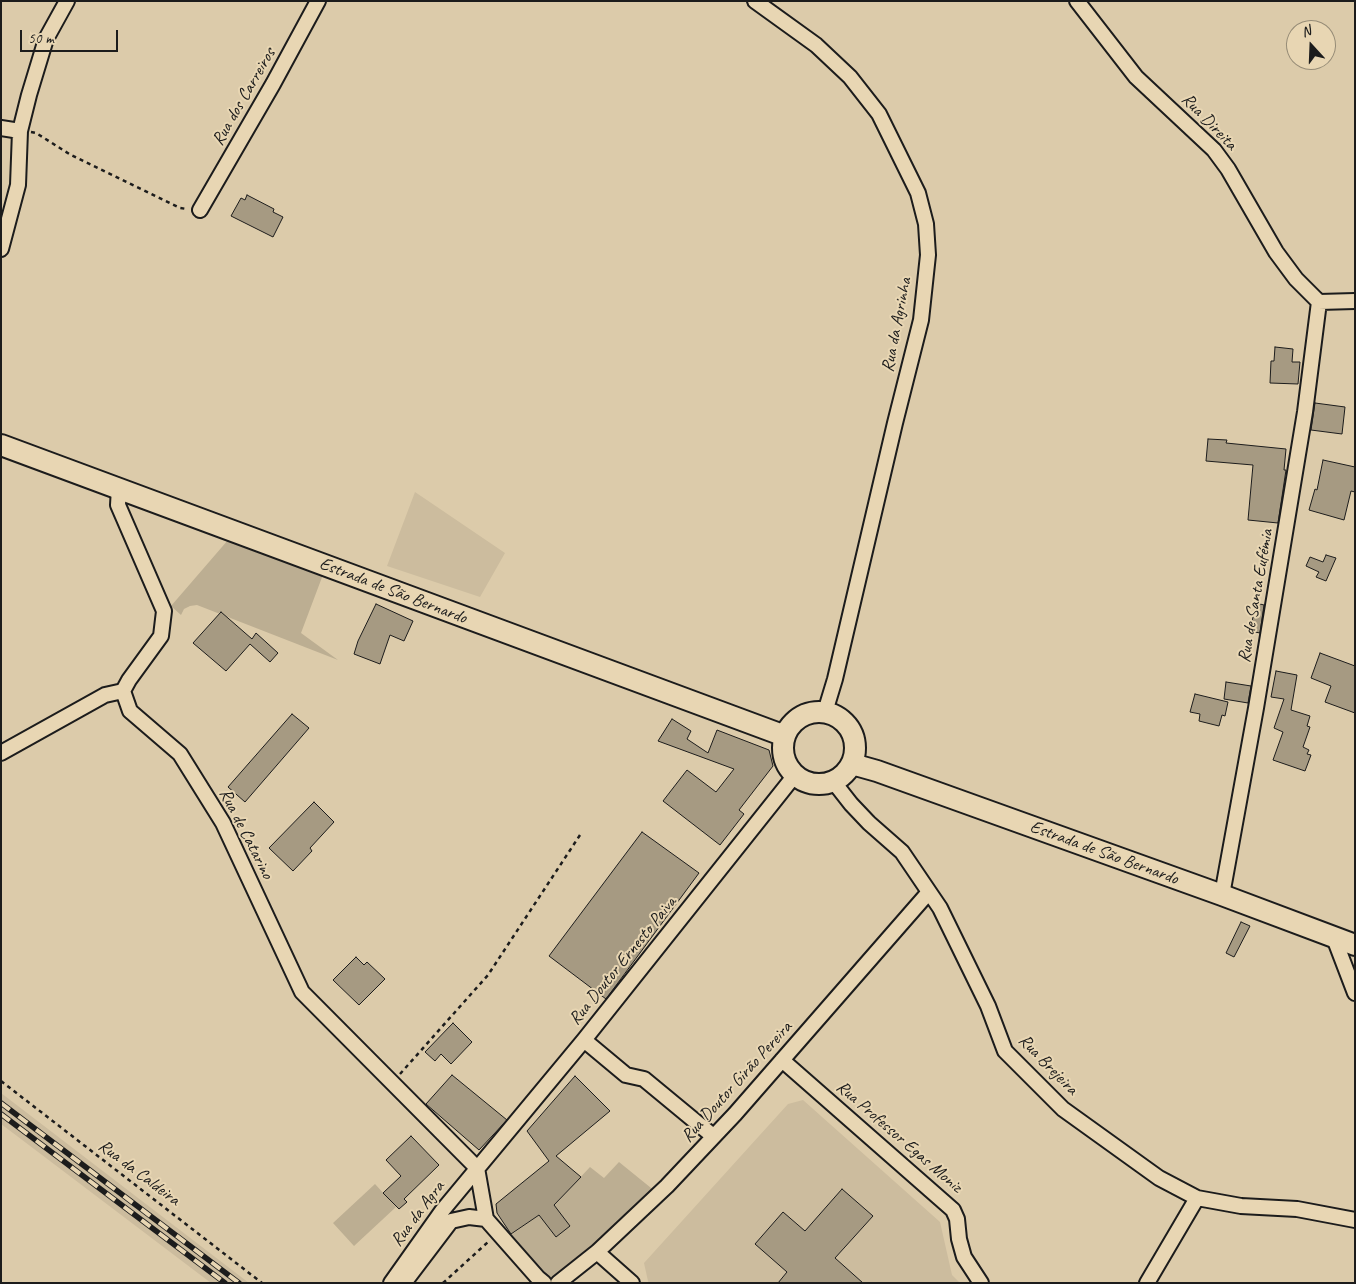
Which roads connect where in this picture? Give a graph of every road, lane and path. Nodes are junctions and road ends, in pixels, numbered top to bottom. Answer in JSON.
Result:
{"nodes":[{"id":1,"x":67,"y":1,"type":"edge"},
{"id":2,"x":318,"y":1,"type":"edge"},
{"id":3,"x":756,"y":1,"type":"edge"},
{"id":4,"x":1077,"y":1,"type":"edge"},
{"id":5,"x":1,"y":128,"type":"edge"},
{"id":6,"x":20,"y":135,"type":"junction"},
{"id":7,"x":200,"y":210,"type":"joint"},
{"id":8,"x":1,"y":249,"type":"edge"},
{"id":9,"x":1355,"y":301,"type":"edge"},
{"id":10,"x":1319,"y":302,"type":"junction"},
{"id":11,"x":1,"y":445,"type":"edge"},
{"id":12,"x":119,"y":488,"type":"junction"},
{"id":13,"x":123,"y":690,"type":"junction"},
{"id":14,"x":825,"y":712,"type":"junction"},
{"id":15,"x":785,"y":736,"type":"junction"},
{"id":16,"x":1,"y":753,"type":"edge"},
{"id":17,"x":852,"y":764,"type":"junction"},
{"id":18,"x":795,"y":775,"type":"junction"},
{"id":19,"x":833,"y":781,"type":"junction"},
{"id":20,"x":580,"y":835,"type":"dead end"},
{"id":21,"x":928,"y":892,"type":"junction"},
{"id":22,"x":1222,"y":895,"type":"junction"},
{"id":23,"x":1334,"y":938,"type":"junction"},
{"id":24,"x":1355,"y":946,"type":"edge"},
{"id":25,"x":1355,"y":993,"type":"edge"},
{"id":26,"x":584,"y":1040,"type":"junction"},
{"id":27,"x":782,"y":1060,"type":"junction"},
{"id":28,"x":1,"y":1081,"type":"edge"},
{"id":29,"x":392,"y":1082,"type":"junction"},
{"id":30,"x":714,"y":1136,"type":"junction"},
{"id":31,"x":477,"y":1168,"type":"junction"},
{"id":32,"x":1196,"y":1198,"type":"junction"},
{"id":33,"x":486,"y":1219,"type":"junction"},
{"id":34,"x":1355,"y":1220,"type":"edge"},
{"id":35,"x":499,"y":1232,"type":"junction"},
{"id":36,"x":596,"y":1252,"type":"junction"},
{"id":37,"x":262,"y":1283,"type":"edge"},
{"id":38,"x":391,"y":1283,"type":"edge"},
{"id":39,"x":404,"y":1283,"type":"edge"},
{"id":40,"x":443,"y":1283,"type":"edge"},
{"id":41,"x":544,"y":1283,"type":"edge"},
{"id":42,"x":558,"y":1283,"type":"edge"},
{"id":43,"x":632,"y":1283,"type":"edge"},
{"id":44,"x":981,"y":1283,"type":"edge"},
{"id":45,"x":1147,"y":1283,"type":"edge"}],
"edges":[{"from":1,"to":6,"type":"street"},
{"from":2,"to":7,"type":"street","name":"Rua dos Carreiros"},
{"from":3,"to":14,"type":"street","name":"Rua da Agrinha"},
{"from":4,"to":10,"type":"street","name":"Rua Direita"},
{"from":5,"to":6,"type":"street"},
{"from":6,"to":7,"type":"path"},
{"from":6,"to":8,"type":"street"},
{"from":9,"to":10,"type":"street"},
{"from":10,"to":22,"type":"street","name":"Rua de Santa Eufémia"},
{"from":11,"to":12,"type":"main road","name":"Estrada de São Bernardo"},
{"from":12,"to":13,"type":"street"},
{"from":12,"to":15,"type":"main road","name":"Estrada de São Bernardo"},
{"from":13,"to":16,"type":"street"},
{"from":13,"to":29,"type":"street","name":"Rua de Catarino"},
{"from":14,"to":15,"type":"main road"},
{"from":14,"to":17,"type":"main road"},
{"from":15,"to":18,"type":"main road"},
{"from":17,"to":19,"type":"main road"},
{"from":17,"to":22,"type":"main road","name":"Estrada de São Bernardo"},
{"from":18,"to":19,"type":"main road"},
{"from":18,"to":26,"type":"street","name":"Rua Doutor Ernesto Paiva"},
{"from":19,"to":21,"type":"street","name":"Rua Brejeira"},
{"from":20,"to":29,"type":"path"},
{"from":21,"to":27,"type":"street","name":"Rua Doutor Girão Pereira"},
{"from":21,"to":32,"type":"street","name":"Rua Brejeira"},
{"from":22,"to":23,"type":"main road","name":"Estrada de São Bernardo"},
{"from":23,"to":24,"type":"main road","name":"Estrada de São Bernardo"},
{"from":23,"to":25,"type":"street"},
{"from":26,"to":30,"type":"street"},
{"from":26,"to":31,"type":"street","name":"Rua Doutor Ernesto Paiva"},
{"from":27,"to":30,"type":"street","name":"Rua Doutor Girão Pereira"},
{"from":27,"to":44,"type":"street","name":"Rua Professor Egas Moniz"},
{"from":28,"to":37,"type":"path","name":"Rua da Caldeira"},
{"from":29,"to":31,"type":"street","name":"Rua de Catarino"},
{"from":30,"to":36,"type":"street","name":"Rua Doutor Girão Pereira"},
{"from":31,"to":33,"type":"street"},
{"from":31,"to":38,"type":"street","name":"Rua da Agra"},
{"from":32,"to":34,"type":"street","name":"Rua Brejeira"},
{"from":32,"to":45,"type":"street"},
{"from":33,"to":35,"type":"street"},
{"from":33,"to":39,"type":"street","name":"Rua da Agra"},
{"from":35,"to":40,"type":"path"},
{"from":35,"to":41,"type":"street"},
{"from":36,"to":42,"type":"street","name":"Rua Doutor Girão Pereira"},
{"from":36,"to":43,"type":"street"}]}
